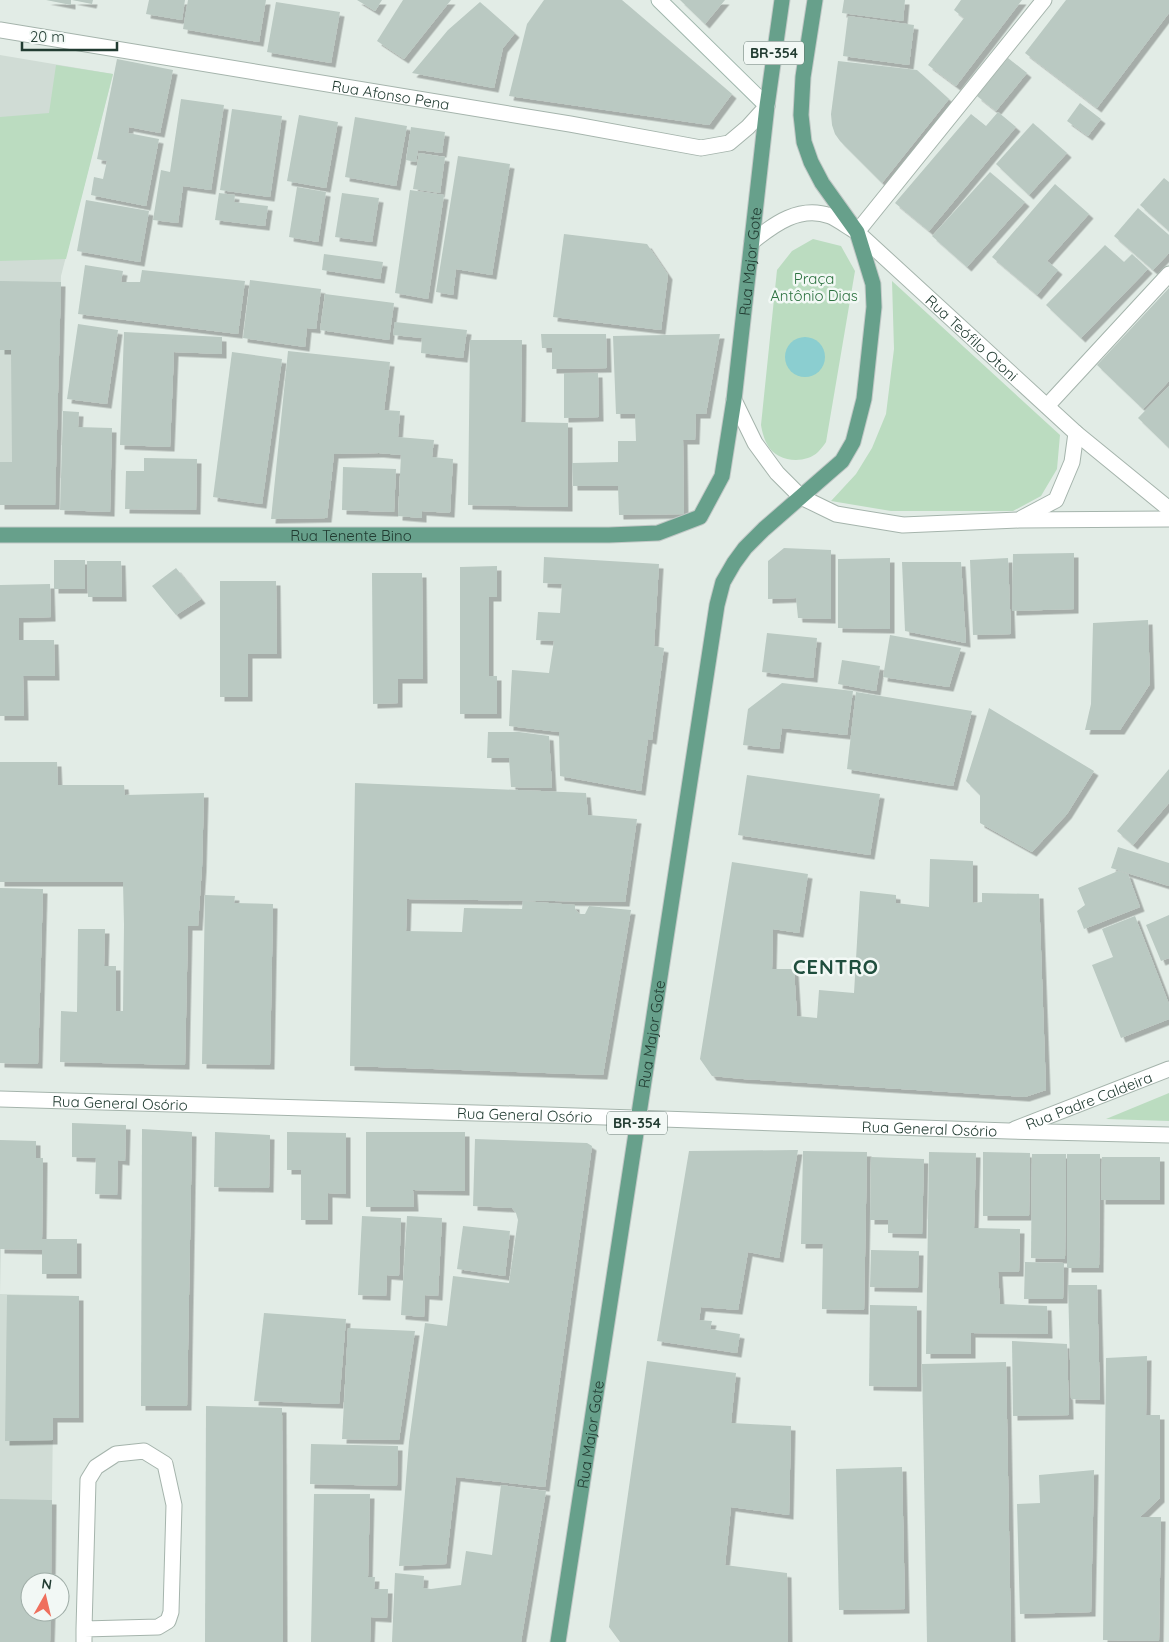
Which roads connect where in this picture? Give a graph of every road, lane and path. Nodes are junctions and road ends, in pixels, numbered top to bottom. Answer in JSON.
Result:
{"nodes":[{"id":1,"x":659,"y":0,"type":"edge"},
{"id":2,"x":782,"y":0,"type":"edge"},
{"id":3,"x":815,"y":0,"type":"edge"},
{"id":4,"x":1044,"y":0,"type":"edge"},
{"id":5,"x":0,"y":30,"type":"edge"},
{"id":6,"x":767,"y":106,"type":"junction"},
{"id":7,"x":856,"y":232,"type":"junction"},
{"id":8,"x":752,"y":242,"type":"junction"},
{"id":9,"x":1169,"y":274,"type":"edge"},
{"id":10,"x":734,"y":400,"type":"junction"},
{"id":11,"x":1047,"y":406,"type":"junction"},
{"id":12,"x":1076,"y":433,"type":"junction"},
{"id":13,"x":801,"y":497,"type":"junction"},
{"id":14,"x":1169,"y":510,"type":"edge"},
{"id":15,"x":700,"y":517,"type":"joint"},
{"id":16,"x":1169,"y":519,"type":"edge"},
{"id":17,"x":1019,"y":520,"type":"junction"},
{"id":18,"x":0,"y":535,"type":"edge"},
{"id":19,"x":1169,"y":1069,"type":"edge"},
{"id":20,"x":0,"y":1099,"type":"edge"},
{"id":21,"x":638,"y":1118,"type":"junction"},
{"id":22,"x":1009,"y":1131,"type":"junction"},
{"id":23,"x":1169,"y":1135,"type":"edge"},
{"id":24,"x":84,"y":1636,"type":"edge"},
{"id":25,"x":558,"y":1642,"type":"edge"}],
"edges":[{"from":1,"to":6,"type":"street"},
{"from":2,"to":6,"type":"main road","name":"Rua Major Gote","number":"BR-354"},
{"from":3,"to":7,"type":"main road","name":"Rua Teófilo Otoni"},
{"from":4,"to":7,"type":"street"},
{"from":5,"to":6,"type":"street","name":"Rua Afonso Pena"},
{"from":6,"to":8,"type":"main road","name":"Rua Major Gote","number":"BR-354"},
{"from":7,"to":8,"type":"street"},
{"from":7,"to":11,"type":"street","name":"Rua Teófilo Otoni"},
{"from":7,"to":13,"type":"main road","name":"Rua Major Gote"},
{"from":8,"to":10,"type":"main road","name":"Rua Major Gote","number":"BR-354"},
{"from":9,"to":11,"type":"street"},
{"from":10,"to":13,"type":"street"},
{"from":10,"to":15,"type":"main road","name":"Rua Major Gote","number":"BR-354"},
{"from":11,"to":12,"type":"street","name":"Rua Teófilo Otoni"},
{"from":12,"to":14,"type":"street","name":"Rua Teófilo Otoni"},
{"from":12,"to":17,"type":"street"},
{"from":13,"to":17,"type":"street"},
{"from":13,"to":21,"type":"main road","name":"Rua Major Gote","number":"BR-354"},
{"from":15,"to":18,"type":"main road","name":"Rua Tenente Bino"},
{"from":16,"to":17,"type":"street"},
{"from":19,"to":22,"type":"street","name":"Rua Padre Caldeira"},
{"from":20,"to":21,"type":"street","name":"Rua General Osório"},
{"from":21,"to":22,"type":"street","name":"Rua General Osório"},
{"from":21,"to":25,"type":"main road","name":"Rua Major Gote","number":"BR-354"},
{"from":22,"to":23,"type":"street","name":"Rua General Osório"},
{"from":24,"to":24,"type":"street"}]}
